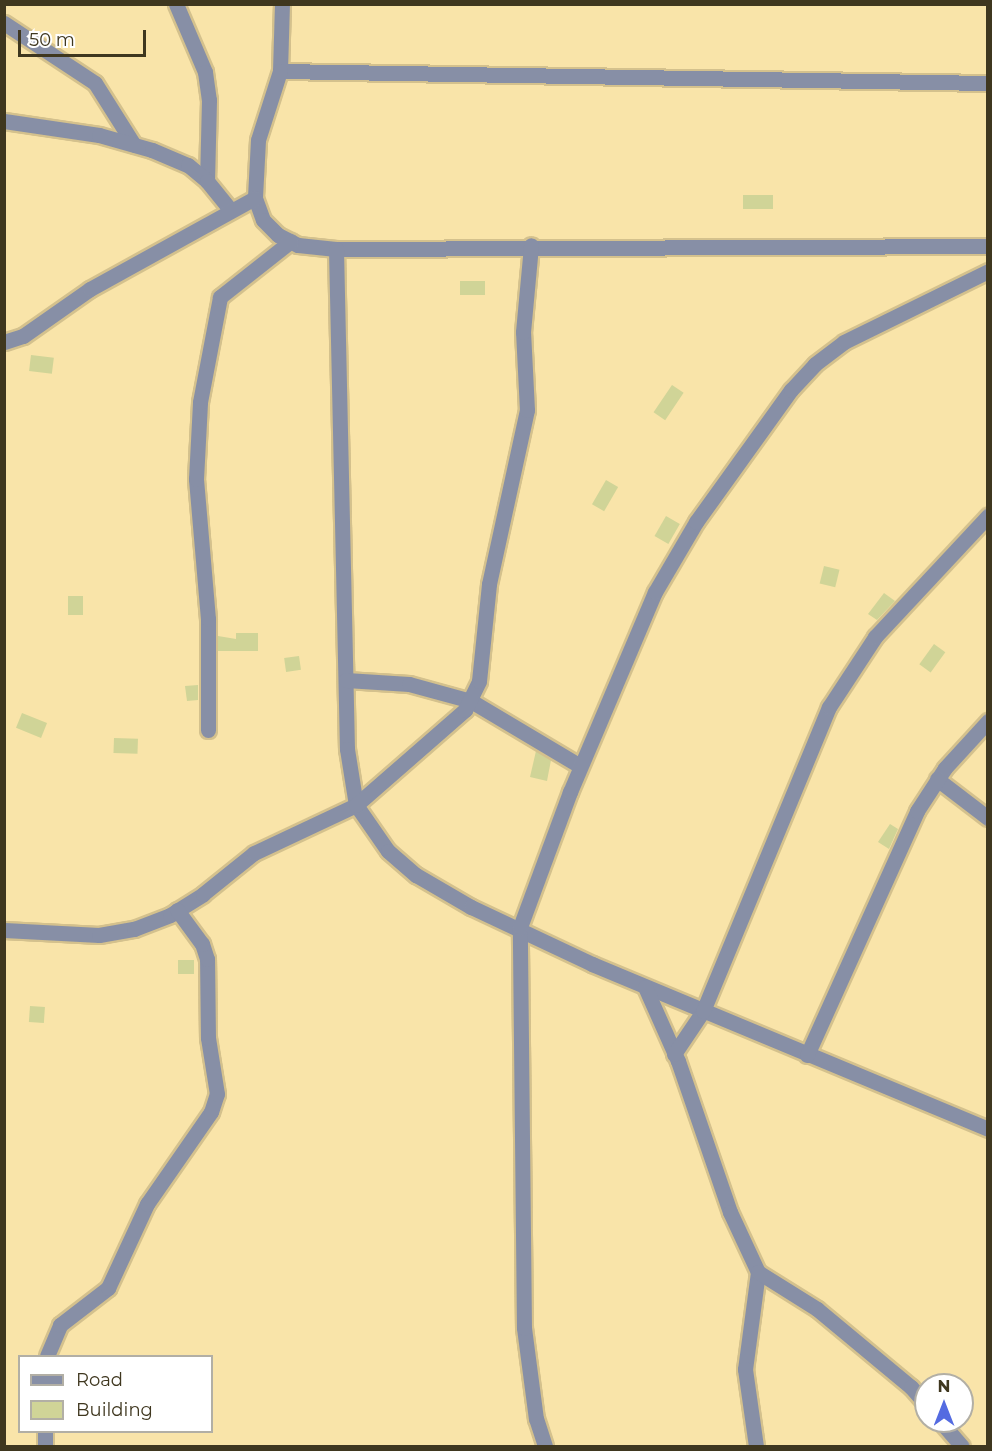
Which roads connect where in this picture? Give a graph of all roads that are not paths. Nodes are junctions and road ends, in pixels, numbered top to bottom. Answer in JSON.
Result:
{"nodes":[{"id":1,"x":176,"y":4,"type":"edge"},
{"id":2,"x":282,"y":4,"type":"edge"},
{"id":3,"x":4,"y":23,"type":"edge"},
{"id":4,"x":280,"y":71,"type":"junction"},
{"id":5,"x":987,"y":83,"type":"edge"},
{"id":6,"x":4,"y":121,"type":"edge"},
{"id":7,"x":134,"y":145,"type":"junction"},
{"id":8,"x":207,"y":181,"type":"junction"},
{"id":9,"x":255,"y":198,"type":"junction"},
{"id":10,"x":231,"y":211,"type":"junction"},
{"id":11,"x":291,"y":241,"type":"junction"},
{"id":12,"x":531,"y":245,"type":"junction"},
{"id":13,"x":987,"y":246,"type":"edge"},
{"id":14,"x":336,"y":249,"type":"junction"},
{"id":15,"x":987,"y":271,"type":"edge"},
{"id":16,"x":4,"y":342,"type":"edge"},
{"id":17,"x":987,"y":516,"type":"edge"},
{"id":18,"x":346,"y":680,"type":"junction"},
{"id":19,"x":471,"y":701,"type":"junction"},
{"id":20,"x":987,"y":721,"type":"edge"},
{"id":21,"x":208,"y":730,"type":"dead end"},
{"id":22,"x":580,"y":766,"type":"junction"},
{"id":23,"x":937,"y":779,"type":"junction"},
{"id":24,"x":356,"y":805,"type":"junction"},
{"id":25,"x":987,"y":818,"type":"edge"},
{"id":26,"x":177,"y":910,"type":"junction"},
{"id":27,"x":520,"y":927,"type":"junction"},
{"id":28,"x":4,"y":930,"type":"edge"},
{"id":29,"x":645,"y":987,"type":"junction"},
{"id":30,"x":703,"y":1011,"type":"junction"},
{"id":31,"x":674,"y":1054,"type":"junction"},
{"id":32,"x":807,"y":1055,"type":"junction"},
{"id":33,"x":987,"y":1129,"type":"edge"},
{"id":34,"x":758,"y":1272,"type":"junction"},
{"id":35,"x":47,"y":1355,"type":"edge"},
{"id":36,"x":914,"y":1390,"type":"edge"},
{"id":37,"x":951,"y":1433,"type":"edge"},
{"id":38,"x":545,"y":1446,"type":"edge"},
{"id":39,"x":756,"y":1446,"type":"edge"},
{"id":40,"x":962,"y":1446,"type":"edge"}],
"edges":[{"from":1,"to":8,"type":"street"},
{"from":2,"to":4,"type":"street"},
{"from":3,"to":7,"type":"street"},
{"from":4,"to":5,"type":"street"},
{"from":4,"to":9,"type":"street"},
{"from":6,"to":7,"type":"street"},
{"from":7,"to":8,"type":"street"},
{"from":8,"to":10,"type":"street"},
{"from":9,"to":10,"type":"street"},
{"from":9,"to":11,"type":"street"},
{"from":10,"to":16,"type":"street"},
{"from":11,"to":14,"type":"street"},
{"from":11,"to":21,"type":"street"},
{"from":12,"to":13,"type":"street"},
{"from":12,"to":14,"type":"street"},
{"from":12,"to":19,"type":"street"},
{"from":14,"to":18,"type":"street"},
{"from":15,"to":22,"type":"street"},
{"from":17,"to":30,"type":"street"},
{"from":18,"to":19,"type":"street"},
{"from":18,"to":24,"type":"street"},
{"from":19,"to":22,"type":"street"},
{"from":19,"to":24,"type":"street"},
{"from":20,"to":23,"type":"street"},
{"from":22,"to":27,"type":"street"},
{"from":23,"to":25,"type":"street"},
{"from":23,"to":32,"type":"street"},
{"from":24,"to":26,"type":"street"},
{"from":24,"to":27,"type":"street"},
{"from":26,"to":28,"type":"street"},
{"from":26,"to":35,"type":"street"},
{"from":27,"to":29,"type":"street"},
{"from":27,"to":38,"type":"street"},
{"from":29,"to":30,"type":"street"},
{"from":29,"to":31,"type":"street"},
{"from":30,"to":31,"type":"street"},
{"from":30,"to":32,"type":"street"},
{"from":31,"to":34,"type":"street"},
{"from":32,"to":33,"type":"street"},
{"from":34,"to":36,"type":"street"},
{"from":34,"to":39,"type":"street"},
{"from":37,"to":40,"type":"street"}]}
